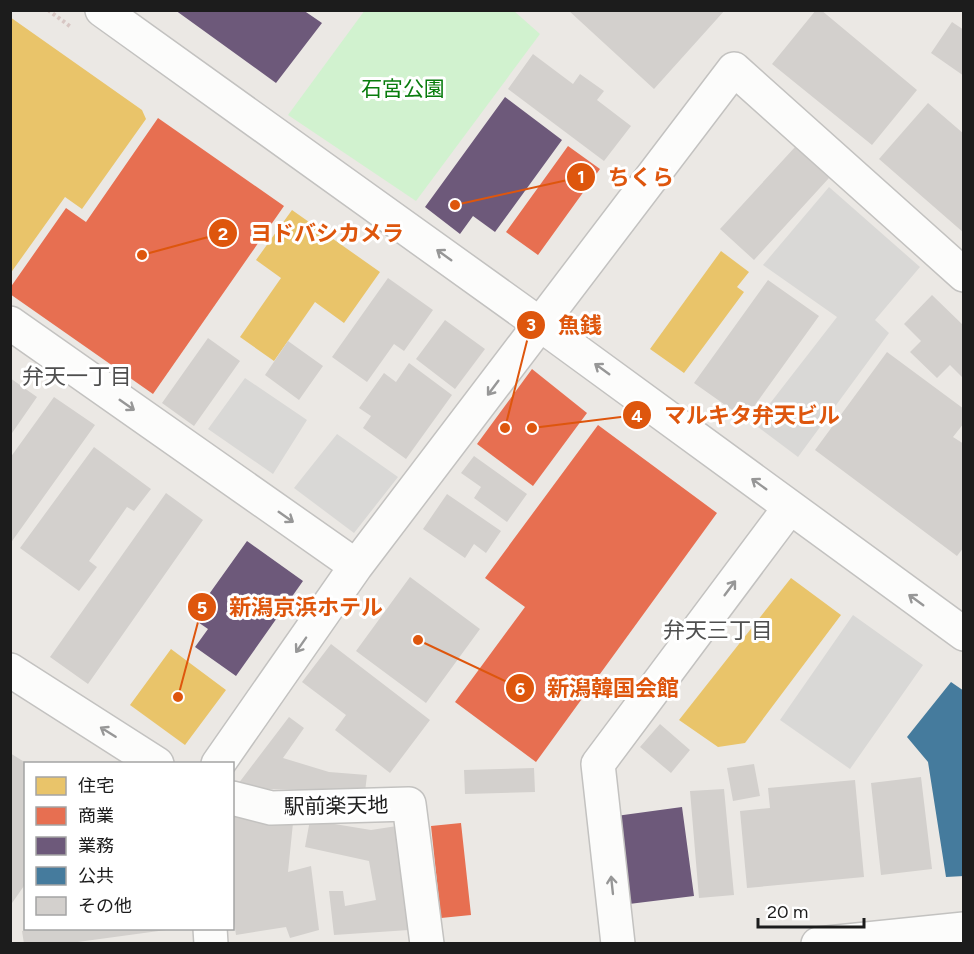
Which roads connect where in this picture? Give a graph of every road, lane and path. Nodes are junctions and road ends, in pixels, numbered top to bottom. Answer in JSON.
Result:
{"nodes":[{"id":1,"x":102,"y":10,"type":"edge"},
{"id":2,"x":963,"y":275,"type":"edge"},
{"id":3,"x":10,"y":323,"type":"edge"},
{"id":4,"x":541,"y":325,"type":"junction"},
{"id":5,"x":790,"y":507,"type":"junction"},
{"id":6,"x":356,"y":566,"type":"junction"},
{"id":7,"x":963,"y":634,"type":"edge"},
{"id":8,"x":10,"y":670,"type":"edge"},
{"id":9,"x":154,"y":762,"type":"edge"},
{"id":10,"x":220,"y":762,"type":"edge"},
{"id":11,"x":234,"y":799,"type":"edge"},
{"id":12,"x":963,"y":929,"type":"edge"},
{"id":13,"x":427,"y":944,"type":"edge"},
{"id":14,"x":618,"y":944,"type":"edge"},
{"id":15,"x":818,"y":944,"type":"edge"}],
"edges":[{"from":4,"to":1,"type":"street","one_way":true},
{"from":2,"to":4,"type":"street"},
{"from":3,"to":6,"type":"street","one_way":true},
{"from":5,"to":4,"type":"street","one_way":true},
{"from":4,"to":6,"type":"street","one_way":true},
{"from":7,"to":5,"type":"street","one_way":true},
{"from":14,"to":5,"type":"street","one_way":true},
{"from":6,"to":10,"type":"street","one_way":true},
{"from":9,"to":8,"type":"street","one_way":true},
{"from":11,"to":13,"type":"street","name":"駅前楽天地"},
{"from":12,"to":15,"type":"street"}]}
